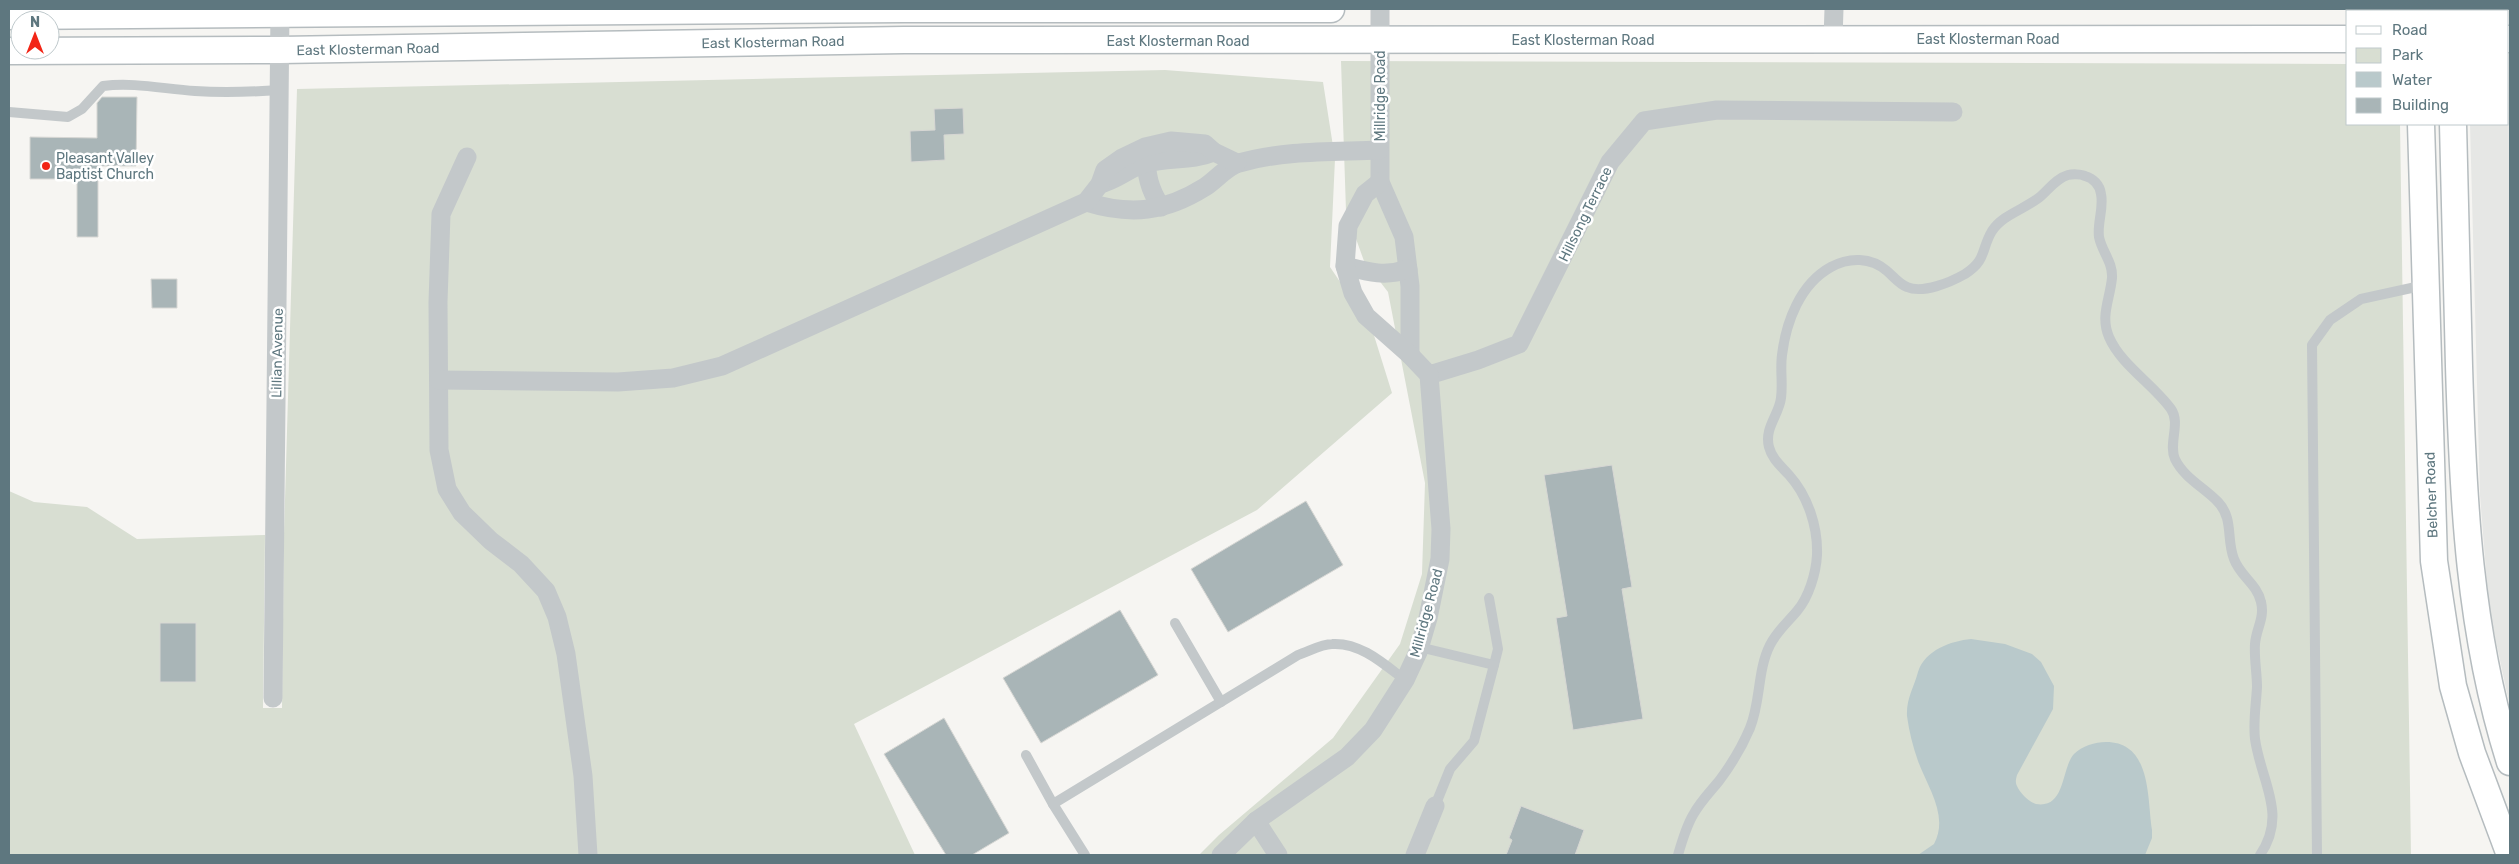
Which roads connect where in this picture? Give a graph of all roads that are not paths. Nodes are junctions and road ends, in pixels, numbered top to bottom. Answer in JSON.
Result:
{"nodes":[{"id":1,"x":904,"y":9,"type":"edge"},
{"id":2,"x":1331,"y":9,"type":"edge"},
{"id":3,"x":1380,"y":9,"type":"edge"},
{"id":4,"x":1834,"y":9,"type":"edge"},
{"id":5,"x":60,"y":12,"type":"edge"},
{"id":6,"x":280,"y":12,"type":"edge"},
{"id":7,"x":1833,"y":39,"type":"junction"},
{"id":8,"x":2346,"y":39,"type":"edge"},
{"id":9,"x":904,"y":40,"type":"junction"},
{"id":10,"x":1380,"y":41,"type":"junction"},
{"id":11,"x":280,"y":50,"type":"junction"},
{"id":12,"x":9,"y":51,"type":"edge"},
{"id":13,"x":280,"y":90,"type":"junction"},
{"id":14,"x":9,"y":112,"type":"edge"},
{"id":15,"x":1953,"y":112,"type":"dead end"},
{"id":16,"x":2421,"y":125,"type":"edge"},
{"id":17,"x":2453,"y":125,"type":"edge"},
{"id":18,"x":1379,"y":150,"type":"junction"},
{"id":19,"x":1146,"y":155,"type":"junction"},
{"id":20,"x":467,"y":157,"type":"dead end"},
{"id":21,"x":1237,"y":163,"type":"junction"},
{"id":22,"x":1380,"y":182,"type":"junction"},
{"id":23,"x":1086,"y":202,"type":"junction"},
{"id":24,"x":1161,"y":206,"type":"junction"},
{"id":25,"x":1345,"y":266,"type":"junction"},
{"id":26,"x":1408,"y":269,"type":"junction"},
{"id":27,"x":2425,"y":286,"type":"junction"},
{"id":28,"x":1410,"y":355,"type":"junction"},
{"id":29,"x":1429,"y":375,"type":"junction"},
{"id":30,"x":439,"y":380,"type":"junction"},
{"id":31,"x":1489,"y":598,"type":"dead end"},
{"id":32,"x":1175,"y":623,"type":"dead end"},
{"id":33,"x":1419,"y":647,"type":"junction"},
{"id":34,"x":1494,"y":665,"type":"junction"},
{"id":35,"x":1406,"y":680,"type":"junction"},
{"id":36,"x":273,"y":698,"type":"dead end"},
{"id":37,"x":1221,"y":702,"type":"junction"},
{"id":38,"x":1026,"y":755,"type":"dead end"},
{"id":39,"x":2510,"y":762,"type":"edge"},
{"id":40,"x":1053,"y":804,"type":"junction"},
{"id":41,"x":1435,"y":806,"type":"joint"},
{"id":42,"x":1256,"y":822,"type":"junction"},
{"id":43,"x":588,"y":855,"type":"edge"},
{"id":44,"x":1085,"y":855,"type":"edge"},
{"id":45,"x":1221,"y":855,"type":"edge"},
{"id":46,"x":1278,"y":855,"type":"edge"},
{"id":47,"x":1415,"y":855,"type":"edge"},
{"id":48,"x":1678,"y":855,"type":"edge"},
{"id":49,"x":2260,"y":855,"type":"edge"},
{"id":50,"x":2317,"y":855,"type":"edge"},
{"id":51,"x":2510,"y":855,"type":"edge"}],
"edges":[{"from":1,"to":2,"type":"main road"},
{"from":1,"to":6,"type":"main road"},
{"from":1,"to":9,"type":"street"},
{"from":3,"to":10,"type":"street","name":"Millridge Road"},
{"from":4,"to":7,"type":"street"},
{"from":5,"to":6,"type":"main road"},
{"from":6,"to":11,"type":"street","name":"Lillian Avenue"},
{"from":7,"to":8,"type":"main road","name":"East Klosterman Road"},
{"from":7,"to":10,"type":"main road","name":"East Klosterman Road"},
{"from":9,"to":10,"type":"main road","name":"East Klosterman Road"},
{"from":9,"to":11,"type":"main road","name":"East Klosterman Road"},
{"from":10,"to":18,"type":"street","name":"Millridge Road"},
{"from":11,"to":12,"type":"main road","name":"East Klosterman Road"},
{"from":11,"to":13,"type":"street","name":"Lillian Avenue"},
{"from":13,"to":14,"type":"lane"},
{"from":13,"to":36,"type":"street","name":"Lillian Avenue"},
{"from":15,"to":29,"type":"street","name":"Hillsong Terrace"},
{"from":16,"to":27,"type":"main road","name":"Belcher Road"},
{"from":17,"to":39,"type":"main road"},
{"from":18,"to":21,"type":"street"},
{"from":18,"to":22,"type":"street","name":"Millridge Road"},
{"from":19,"to":21,"type":"street"},
{"from":19,"to":23,"type":"street"},
{"from":19,"to":24,"type":"street"},
{"from":20,"to":30,"type":"street"},
{"from":21,"to":24,"type":"street"},
{"from":22,"to":25,"type":"street"},
{"from":22,"to":26,"type":"street","name":"Millridge Road"},
{"from":23,"to":24,"type":"street"},
{"from":23,"to":30,"type":"street"},
{"from":25,"to":26,"type":"street"},
{"from":25,"to":28,"type":"street"},
{"from":26,"to":28,"type":"street","name":"Millridge Road"},
{"from":27,"to":50,"type":"lane"},
{"from":27,"to":51,"type":"main road","name":"Belcher Road"},
{"from":28,"to":29,"type":"street"},
{"from":29,"to":33,"type":"street","name":"Millridge Road"},
{"from":30,"to":43,"type":"street"},
{"from":31,"to":34,"type":"lane"},
{"from":32,"to":37,"type":"lane"},
{"from":33,"to":34,"type":"lane"},
{"from":33,"to":35,"type":"street","name":"Millridge Road"},
{"from":34,"to":41,"type":"lane"},
{"from":35,"to":37,"type":"lane"},
{"from":35,"to":42,"type":"street","name":"Millridge Road"},
{"from":37,"to":40,"type":"lane"},
{"from":38,"to":40,"type":"lane"},
{"from":40,"to":44,"type":"lane"},
{"from":41,"to":47,"type":"street"},
{"from":42,"to":45,"type":"street","name":"Millridge Road"},
{"from":42,"to":46,"type":"street"},
{"from":48,"to":49,"type":"lane"}]}
